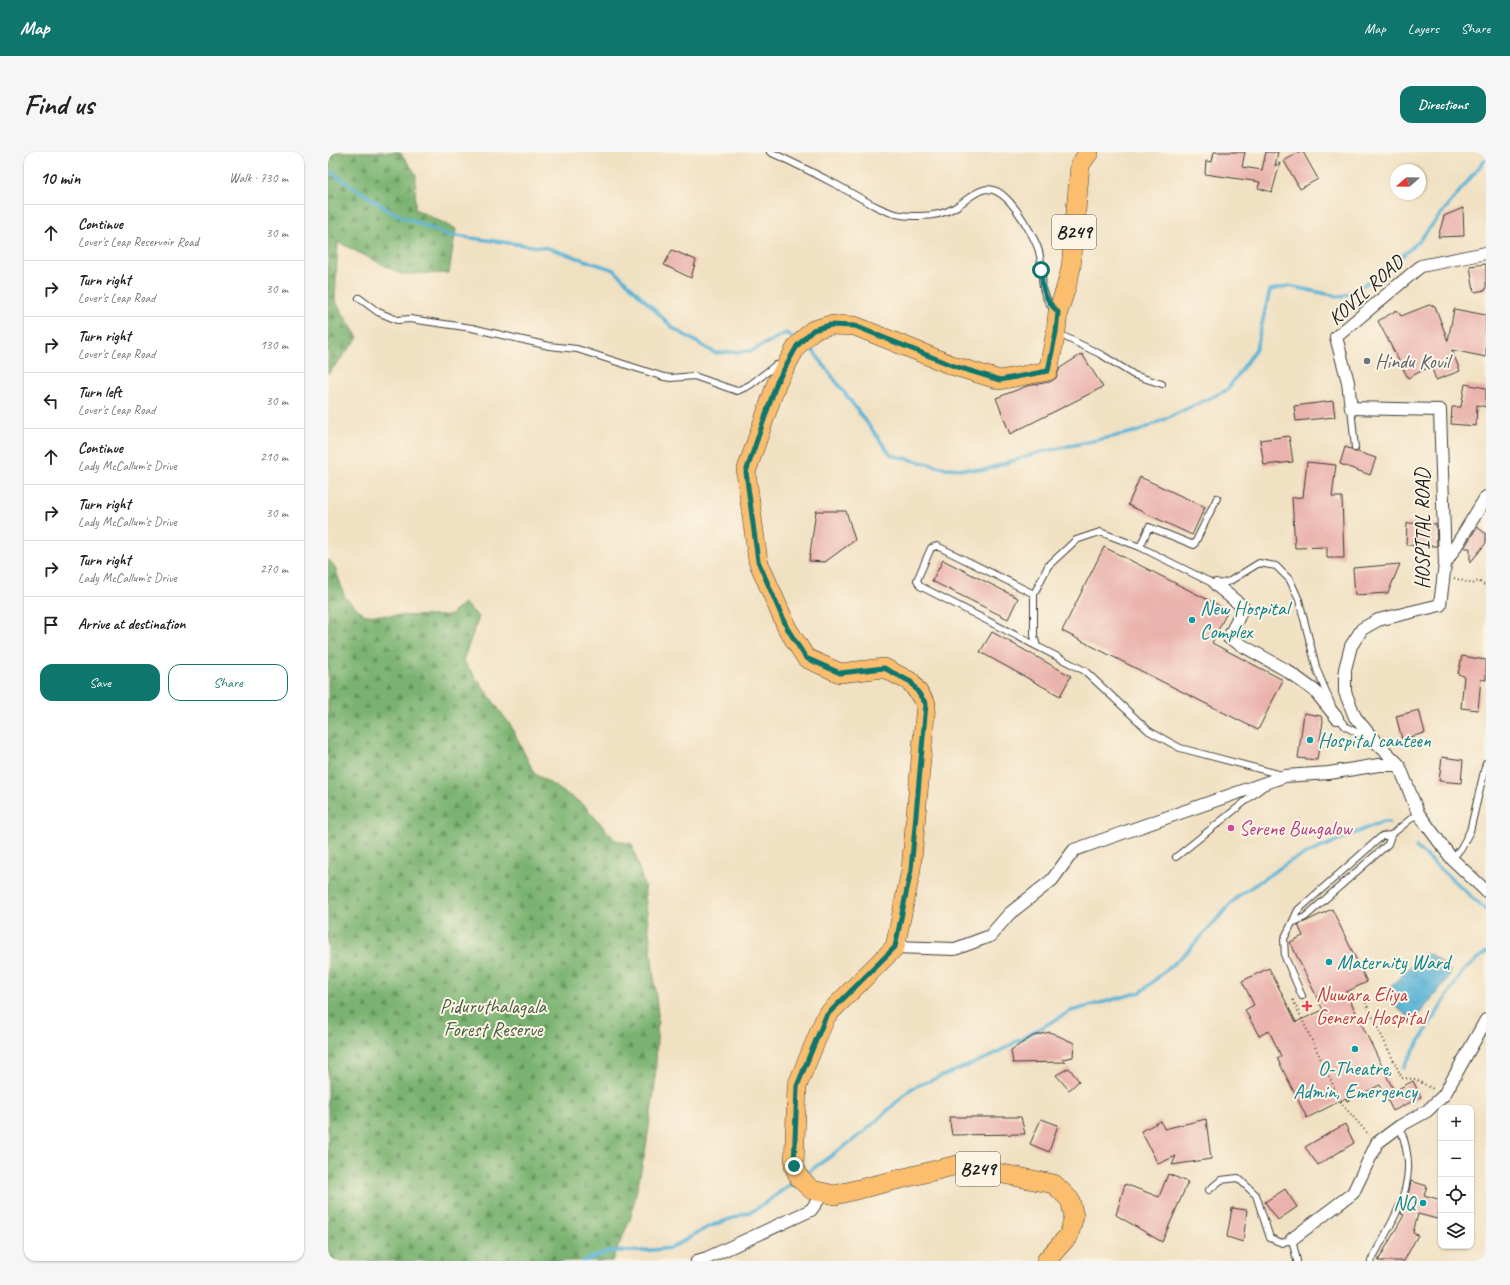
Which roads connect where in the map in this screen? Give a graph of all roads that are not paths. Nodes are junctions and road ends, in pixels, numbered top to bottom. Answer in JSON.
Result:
{"nodes":[{"id":1,"x":770,"y":152,"type":"edge"},
{"id":2,"x":1089,"y":152,"type":"edge"},
{"id":3,"x":1486,"y":253,"type":"edge"},
{"id":4,"x":358,"y":298,"type":"dead end"},
{"id":5,"x":1058,"y":312,"type":"junction"},
{"id":6,"x":1056,"y":332,"type":"junction"},
{"id":7,"x":785,"y":367,"type":"junction"},
{"id":8,"x":1162,"y":384,"type":"dead end"},
{"id":9,"x":1351,"y":408,"type":"junction"},
{"id":10,"x":1355,"y":448,"type":"dead end"},
{"id":11,"x":1486,"y":497,"type":"edge"},
{"id":12,"x":1217,"y":498,"type":"dead end"},
{"id":13,"x":1140,"y":547,"type":"junction"},
{"id":14,"x":1444,"y":569,"type":"junction"},
{"id":15,"x":1216,"y":584,"type":"junction"},
{"id":16,"x":1034,"y":594,"type":"junction"},
{"id":17,"x":1037,"y":646,"type":"junction"},
{"id":18,"x":1337,"y":718,"type":"junction"},
{"id":19,"x":1374,"y":740,"type":"junction"},
{"id":20,"x":1486,"y":763,"type":"edge"},
{"id":21,"x":1399,"y":765,"type":"junction"},
{"id":22,"x":1285,"y":776,"type":"junction"},
{"id":23,"x":1270,"y":781,"type":"junction"},
{"id":24,"x":1418,"y":813,"type":"junction"},
{"id":25,"x":1391,"y":835,"type":"junction"},
{"id":26,"x":1176,"y":857,"type":"dead end"},
{"id":27,"x":1452,"y":859,"type":"junction"},
{"id":28,"x":1486,"y":891,"type":"edge"},
{"id":29,"x":1292,"y":922,"type":"junction"},
{"id":30,"x":895,"y":947,"type":"junction"},
{"id":31,"x":1302,"y":996,"type":"road end"},
{"id":32,"x":1486,"y":1020,"type":"edge"},
{"id":33,"x":1400,"y":1126,"type":"junction"},
{"id":34,"x":1208,"y":1190,"type":"dead end"},
{"id":35,"x":818,"y":1191,"type":"junction"},
{"id":36,"x":1292,"y":1239,"type":"junction"},
{"id":37,"x":697,"y":1261,"type":"edge"},
{"id":38,"x":1046,"y":1261,"type":"edge"},
{"id":39,"x":1297,"y":1261,"type":"edge"},
{"id":40,"x":1372,"y":1261,"type":"edge"}],
"edges":[{"from":1,"to":5,"type":"lane"},
{"from":2,"to":5,"type":"main road","number":"B249"},
{"from":3,"to":9,"type":"street","name":"KOVIL ROAD"},
{"from":4,"to":7,"type":"lane"},
{"from":5,"to":6,"type":"main road","number":"B249"},
{"from":6,"to":7,"type":"main road","number":"B249"},
{"from":6,"to":8,"type":"lane"},
{"from":7,"to":30,"type":"main road","number":"B249"},
{"from":9,"to":10,"type":"lane"},
{"from":9,"to":14,"type":"street","name":"HOSPITAL ROAD"},
{"from":11,"to":14,"type":"street"},
{"from":12,"to":13,"type":"lane"},
{"from":13,"to":15,"type":"lane"},
{"from":13,"to":16,"type":"lane"},
{"from":14,"to":19,"type":"street","name":"HOSPITAL ROAD"},
{"from":15,"to":18,"type":"street"},
{"from":15,"to":18,"type":"lane"},
{"from":16,"to":17,"type":"lane"},
{"from":16,"to":17,"type":"lane"},
{"from":17,"to":22,"type":"lane"},
{"from":18,"to":19,"type":"lane"},
{"from":19,"to":21,"type":"street","name":"HOSPITAL ROAD"},
{"from":20,"to":27,"type":"lane"},
{"from":21,"to":22,"type":"street"},
{"from":21,"to":24,"type":"street","name":"HOSPITAL ROAD"},
{"from":22,"to":23,"type":"street"},
{"from":23,"to":26,"type":"lane"},
{"from":23,"to":30,"type":"street"},
{"from":24,"to":25,"type":"lane"},
{"from":24,"to":27,"type":"street","name":"HOSPITAL ROAD"},
{"from":25,"to":29,"type":"lane"},
{"from":25,"to":29,"type":"lane"},
{"from":27,"to":28,"type":"street","name":"HOSPITAL ROAD"},
{"from":29,"to":31,"type":"lane"},
{"from":30,"to":35,"type":"main road"},
{"from":32,"to":33,"type":"street"},
{"from":33,"to":36,"type":"street"},
{"from":33,"to":40,"type":"lane"},
{"from":34,"to":36,"type":"lane"},
{"from":35,"to":37,"type":"street"},
{"from":35,"to":38,"type":"main road","number":"B249"},
{"from":36,"to":39,"type":"lane"}]}
